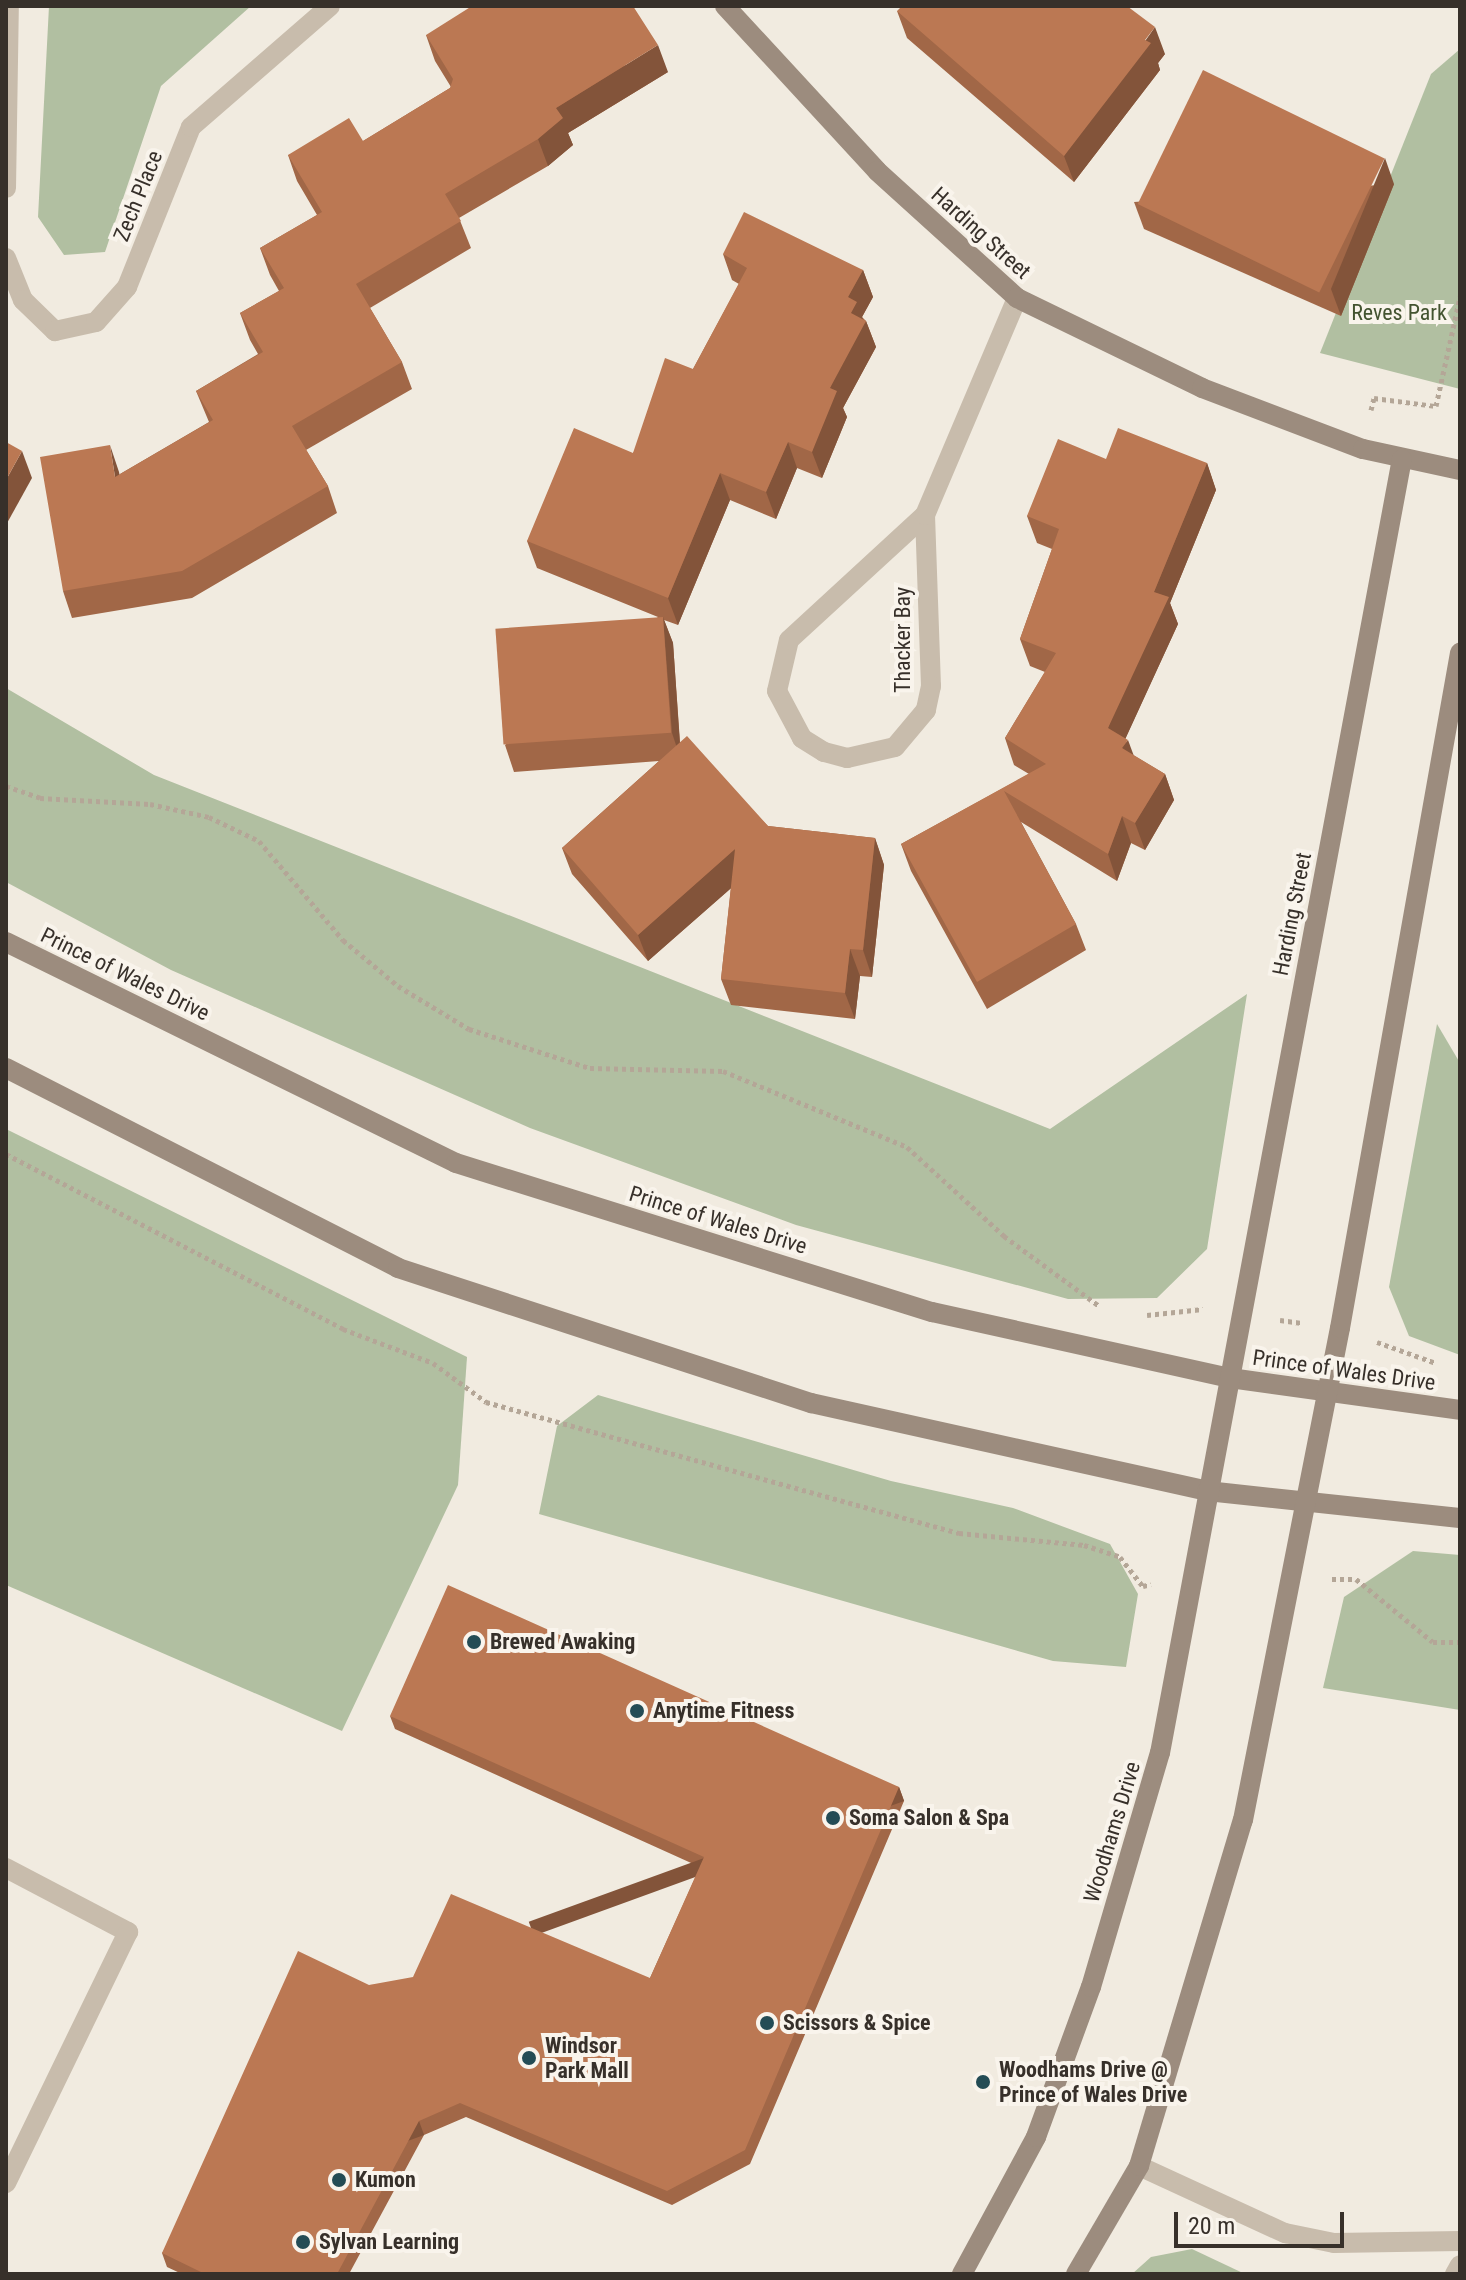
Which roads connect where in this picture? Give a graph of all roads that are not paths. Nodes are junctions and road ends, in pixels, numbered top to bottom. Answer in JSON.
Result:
{"nodes":[{"id":1,"x":9,"y":6,"type":"edge"},
{"id":2,"x":330,"y":6,"type":"edge"},
{"id":3,"x":725,"y":6,"type":"edge"},
{"id":4,"x":6,"y":188,"type":"edge"},
{"id":5,"x":6,"y":258,"type":"edge"},
{"id":6,"x":1017,"y":298,"type":"junction"},
{"id":7,"x":1402,"y":459,"type":"junction"},
{"id":8,"x":1460,"y":470,"type":"edge"},
{"id":9,"x":925,"y":515,"type":"junction"},
{"id":10,"x":1460,"y":653,"type":"edge"},
{"id":11,"x":6,"y":942,"type":"edge"},
{"id":12,"x":6,"y":1068,"type":"edge"},
{"id":13,"x":1230,"y":1378,"type":"junction"},
{"id":14,"x":1327,"y":1394,"type":"junction"},
{"id":15,"x":1460,"y":1410,"type":"edge"},
{"id":16,"x":1207,"y":1491,"type":"junction"},
{"id":17,"x":1307,"y":1505,"type":"junction"},
{"id":18,"x":1460,"y":1518,"type":"edge"},
{"id":19,"x":6,"y":1868,"type":"edge"},
{"id":20,"x":1139,"y":2166,"type":"junction"},
{"id":21,"x":6,"y":2183,"type":"edge"},
{"id":22,"x":1460,"y":2241,"type":"edge"},
{"id":23,"x":1460,"y":2265,"type":"edge"},
{"id":24,"x":962,"y":2274,"type":"edge"},
{"id":25,"x":1076,"y":2274,"type":"edge"},
{"id":26,"x":1455,"y":2274,"type":"edge"}],
"edges":[{"from":1,"to":4,"type":"street"},
{"from":2,"to":5,"type":"street","name":"Zech Place"},
{"from":3,"to":6,"type":"street","name":"Harding Street"},
{"from":6,"to":7,"type":"street","name":"Harding Street"},
{"from":6,"to":9,"type":"street","name":"Thacker Bay"},
{"from":7,"to":8,"type":"street","name":"Harding Street"},
{"from":7,"to":13,"type":"street","name":"Harding Street"},
{"from":9,"to":9,"type":"street","name":"Thacker Bay"},
{"from":10,"to":14,"type":"street"},
{"from":11,"to":13,"type":"street","name":"Prince of Wales Drive"},
{"from":12,"to":16,"type":"street"},
{"from":13,"to":14,"type":"street","name":"Prince of Wales Drive"},
{"from":13,"to":16,"type":"street","name":"Woodhams Drive"},
{"from":14,"to":15,"type":"street","name":"Prince of Wales Drive"},
{"from":14,"to":17,"type":"street"},
{"from":16,"to":17,"type":"street"},
{"from":16,"to":24,"type":"street","name":"Woodhams Drive"},
{"from":17,"to":18,"type":"street"},
{"from":17,"to":20,"type":"street"},
{"from":19,"to":21,"type":"street"},
{"from":20,"to":22,"type":"street"},
{"from":20,"to":25,"type":"street"},
{"from":23,"to":26,"type":"street"}]}
